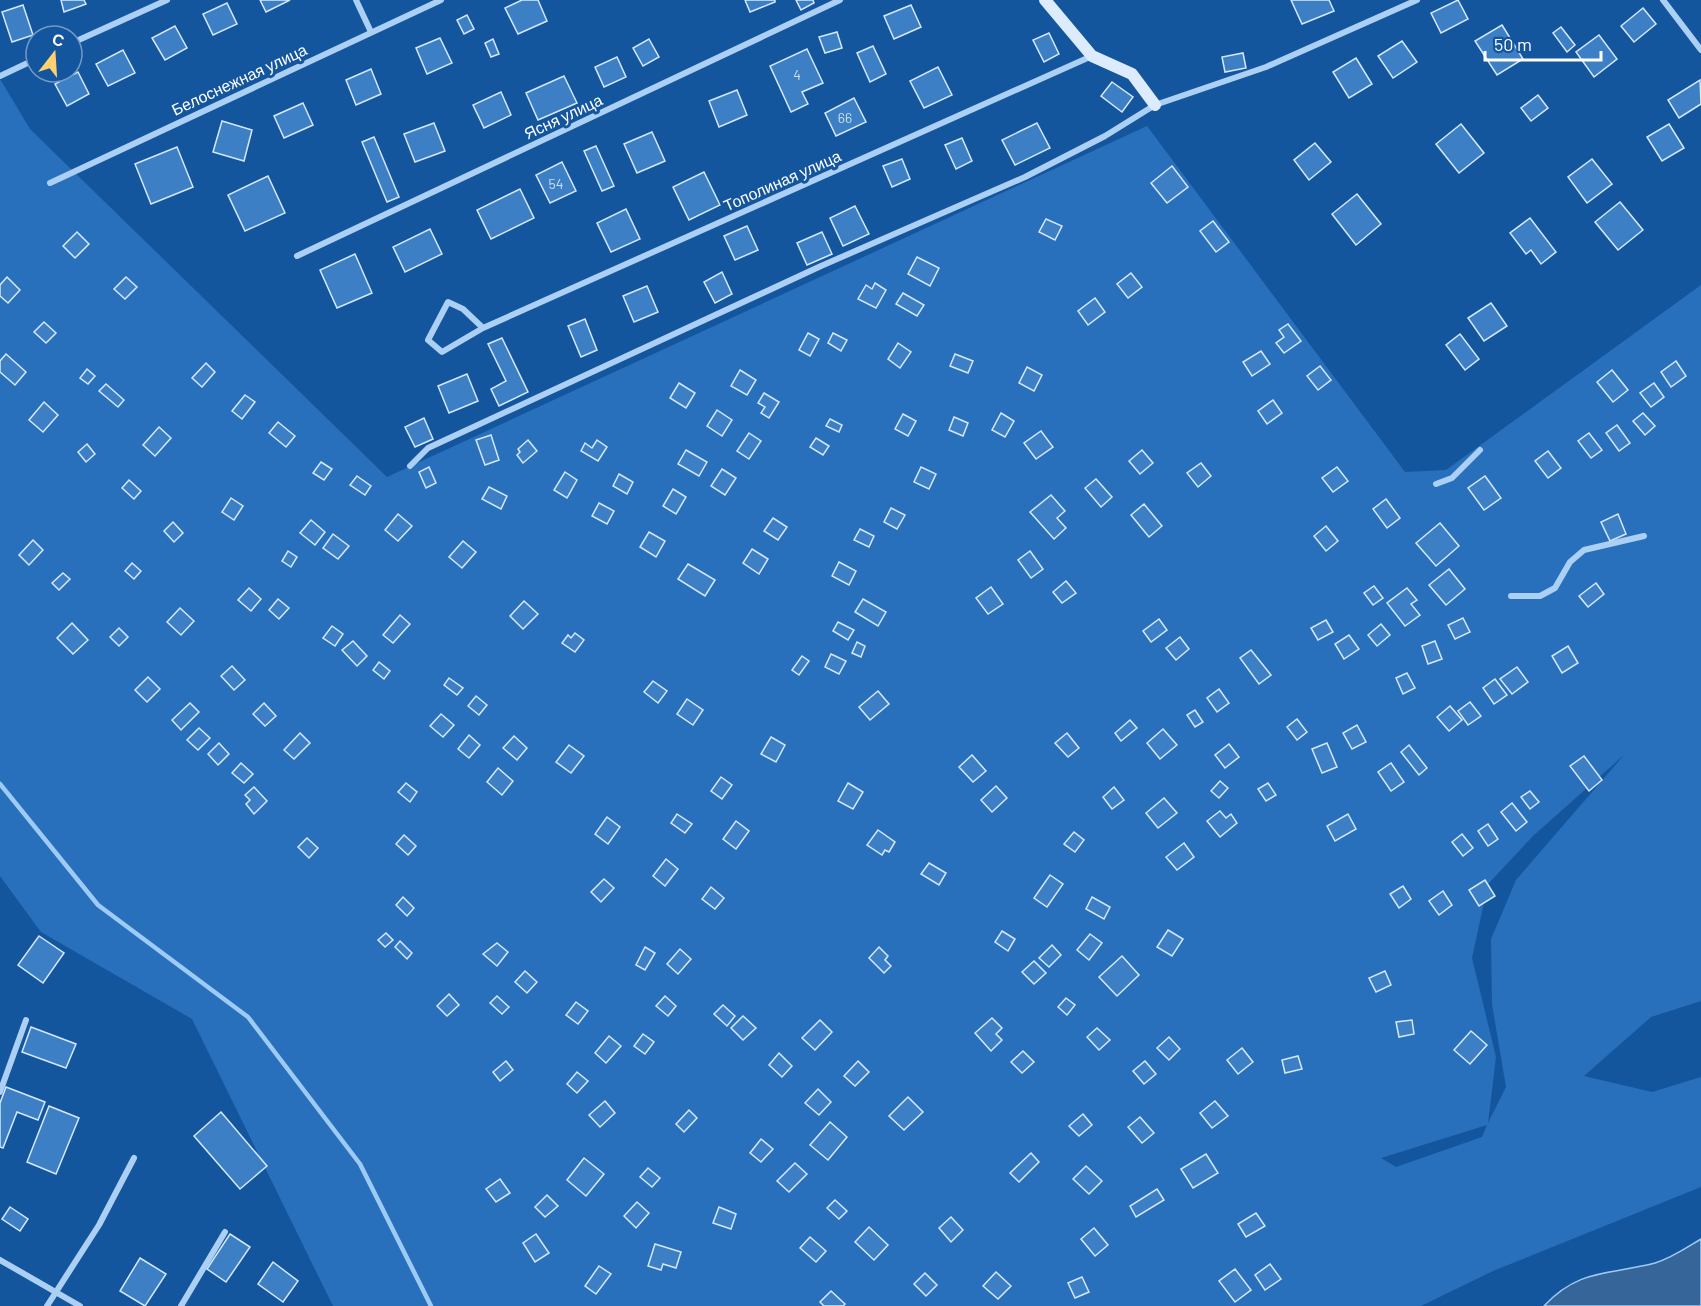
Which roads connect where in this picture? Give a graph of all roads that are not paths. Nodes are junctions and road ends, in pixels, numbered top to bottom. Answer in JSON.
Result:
{"nodes":[{"id":1,"x":167,"y":0,"type":"edge"},
{"id":2,"x":356,"y":0,"type":"edge"},
{"id":3,"x":441,"y":0,"type":"edge"},
{"id":4,"x":840,"y":0,"type":"edge"},
{"id":5,"x":1045,"y":0,"type":"edge"},
{"id":6,"x":1417,"y":0,"type":"edge"},
{"id":7,"x":1663,"y":0,"type":"edge"},
{"id":8,"x":371,"y":32,"type":"junction"},
{"id":9,"x":84,"y":38,"type":"edge"},
{"id":10,"x":1701,"y":50,"type":"edge"},
{"id":11,"x":1092,"y":56,"type":"junction"},
{"id":12,"x":24,"y":65,"type":"edge"},
{"id":13,"x":0,"y":76,"type":"edge"},
{"id":14,"x":1155,"y":105,"type":"junction"},
{"id":15,"x":50,"y":183,"type":"dead end"},
{"id":16,"x":297,"y":256,"type":"dead end"},
{"id":17,"x":483,"y":328,"type":"junction"},
{"id":18,"x":1480,"y":450,"type":"dead end"},
{"id":19,"x":410,"y":466,"type":"dead end"},
{"id":20,"x":1436,"y":484,"type":"dead end"},
{"id":21,"x":1644,"y":537,"type":"dead end"},
{"id":22,"x":1511,"y":596,"type":"dead end"},
{"id":23,"x":27,"y":1020,"type":"dead end"},
{"id":24,"x":0,"y":1092,"type":"edge"},
{"id":25,"x":134,"y":1158,"type":"dead end"},
{"id":26,"x":225,"y":1232,"type":"dead end"},
{"id":27,"x":0,"y":1260,"type":"edge"},
{"id":28,"x":56,"y":1293,"type":"junction"},
{"id":29,"x":47,"y":1306,"type":"edge"},
{"id":30,"x":80,"y":1306,"type":"edge"},
{"id":31,"x":181,"y":1306,"type":"edge"}],
"edges":[{"from":1,"to":9,"type":"street"},
{"from":2,"to":8,"type":"street"},
{"from":3,"to":8,"type":"street","name":"Белоснежная улица"},
{"from":4,"to":16,"type":"street","name":"Ясня улица"},
{"from":5,"to":11,"type":"street"},
{"from":6,"to":14,"type":"street"},
{"from":7,"to":10,"type":"street"},
{"from":8,"to":15,"type":"street","name":"Белоснежная улица"},
{"from":11,"to":14,"type":"street"},
{"from":11,"to":17,"type":"street","name":"Тополиная улица"},
{"from":12,"to":13,"type":"street"},
{"from":14,"to":19,"type":"street"},
{"from":17,"to":17,"type":"street","name":"Тополиная улица"},
{"from":18,"to":20,"type":"street"},
{"from":21,"to":22,"type":"street"},
{"from":23,"to":24,"type":"street"},
{"from":25,"to":28,"type":"street"},
{"from":26,"to":31,"type":"street"},
{"from":27,"to":28,"type":"street"},
{"from":28,"to":29,"type":"street"},
{"from":28,"to":30,"type":"street"}]}
